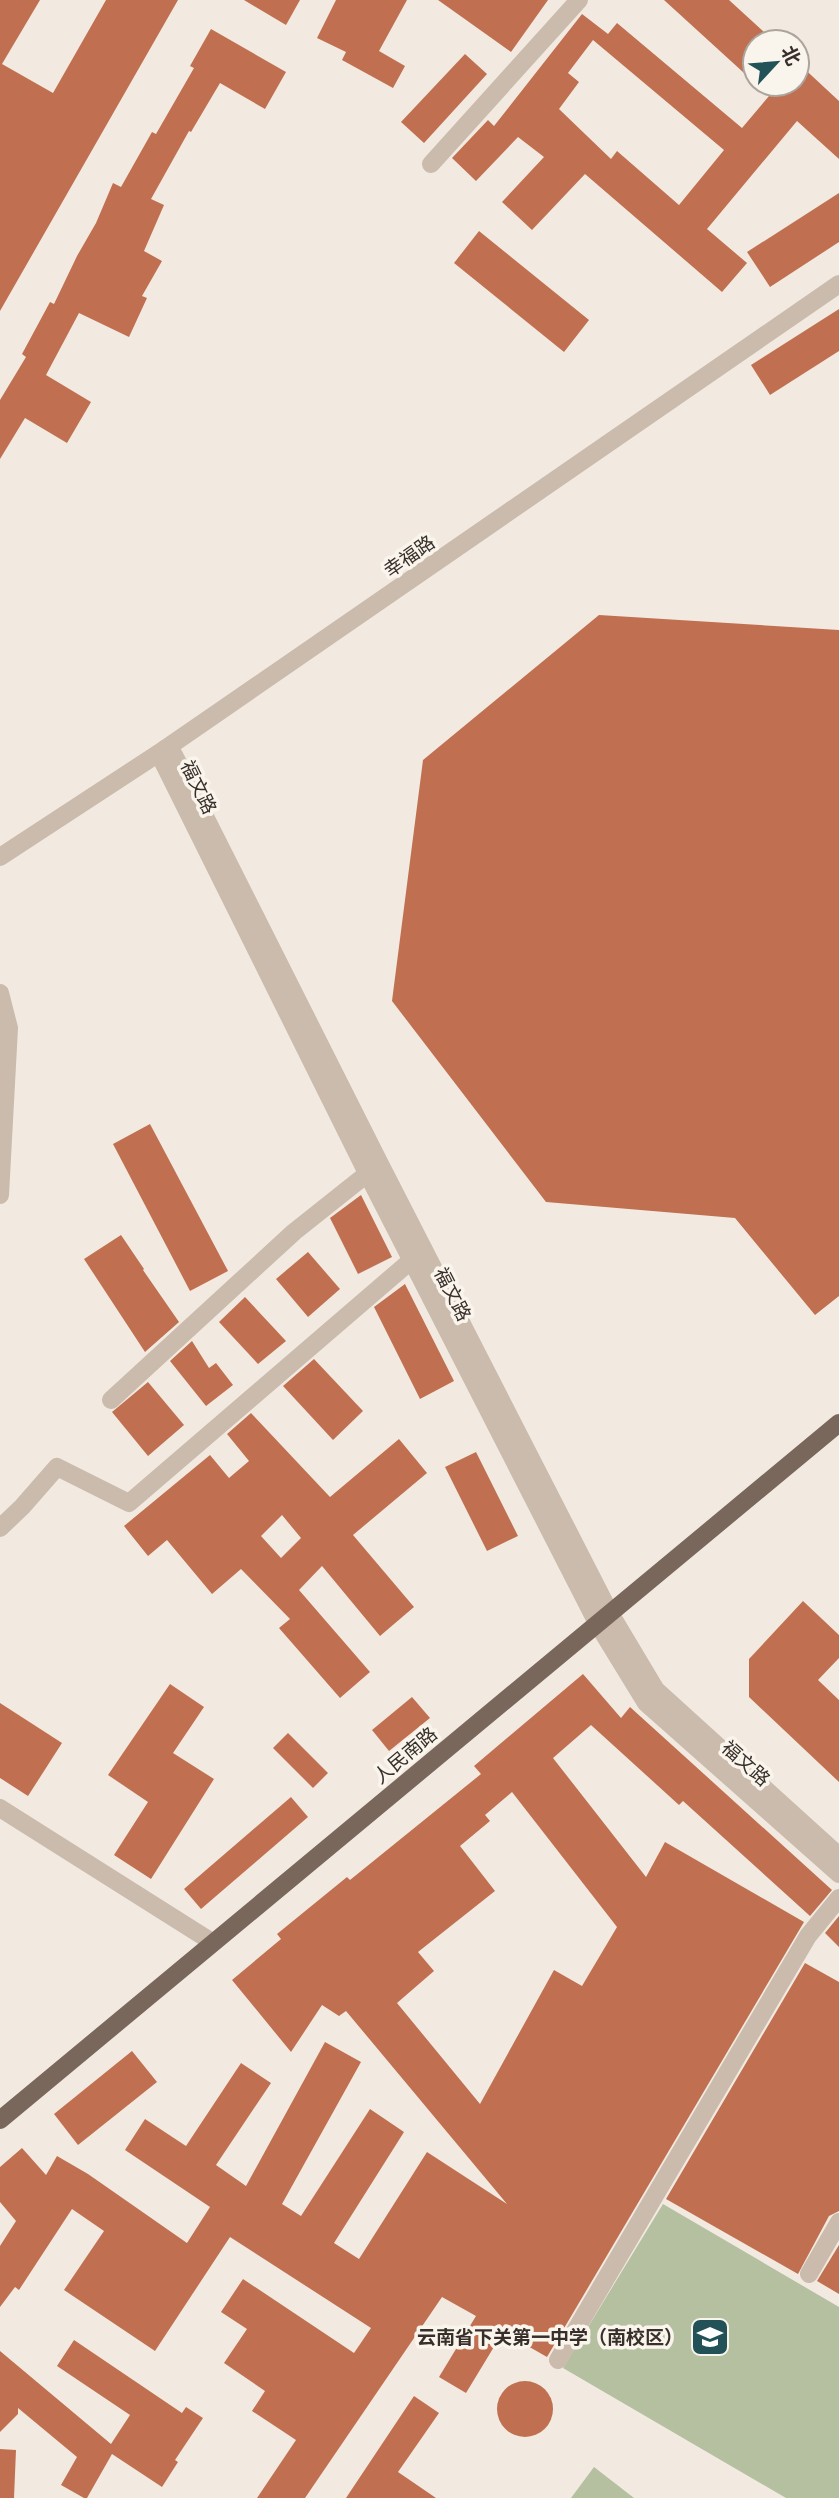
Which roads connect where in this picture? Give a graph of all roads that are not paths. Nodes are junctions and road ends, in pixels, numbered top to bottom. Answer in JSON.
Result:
{"nodes":[{"id":1,"x":579,"y":0,"type":"edge"},
{"id":2,"x":431,"y":164,"type":"dead end"},
{"id":3,"x":839,"y":284,"type":"edge"},
{"id":4,"x":165,"y":749,"type":"junction"},
{"id":5,"x":0,"y":858,"type":"edge"},
{"id":6,"x":0,"y":993,"type":"edge"},
{"id":7,"x":373,"y":1168,"type":"junction"},
{"id":8,"x":0,"y":1195,"type":"edge"},
{"id":9,"x":418,"y":1254,"type":"junction"},
{"id":10,"x":111,"y":1400,"type":"dead end"},
{"id":11,"x":839,"y":1423,"type":"edge"},
{"id":12,"x":0,"y":1528,"type":"edge"},
{"id":13,"x":603,"y":1618,"type":"junction"},
{"id":14,"x":0,"y":1808,"type":"edge"},
{"id":15,"x":839,"y":1856,"type":"edge"},
{"id":16,"x":839,"y":1874,"type":"edge"},
{"id":17,"x":839,"y":1898,"type":"edge"},
{"id":18,"x":212,"y":1942,"type":"junction"},
{"id":19,"x":0,"y":2120,"type":"edge"},
{"id":20,"x":839,"y":2222,"type":"edge"},
{"id":21,"x":809,"y":2274,"type":"dead end"},
{"id":22,"x":558,"y":2360,"type":"dead end"}],
"edges":[{"from":1,"to":2,"type":"street"},
{"from":3,"to":4,"type":"street","name":"幸福路"},
{"from":4,"to":5,"type":"street","name":"幸福路"},
{"from":4,"to":7,"type":"street","name":"福文路"},
{"from":6,"to":8,"type":"street"},
{"from":7,"to":9,"type":"street","name":"福文路"},
{"from":7,"to":10,"type":"street"},
{"from":9,"to":12,"type":"street"},
{"from":9,"to":13,"type":"street","name":"福文路"},
{"from":11,"to":13,"type":"main road","name":"人民南路"},
{"from":13,"to":15,"type":"street","name":"福文路"},
{"from":13,"to":16,"type":"street","name":"福文路"},
{"from":13,"to":18,"type":"main road","name":"人民南路"},
{"from":14,"to":18,"type":"street"},
{"from":17,"to":22,"type":"street"},
{"from":18,"to":19,"type":"main road","name":"人民南路"},
{"from":20,"to":21,"type":"street"}]}
